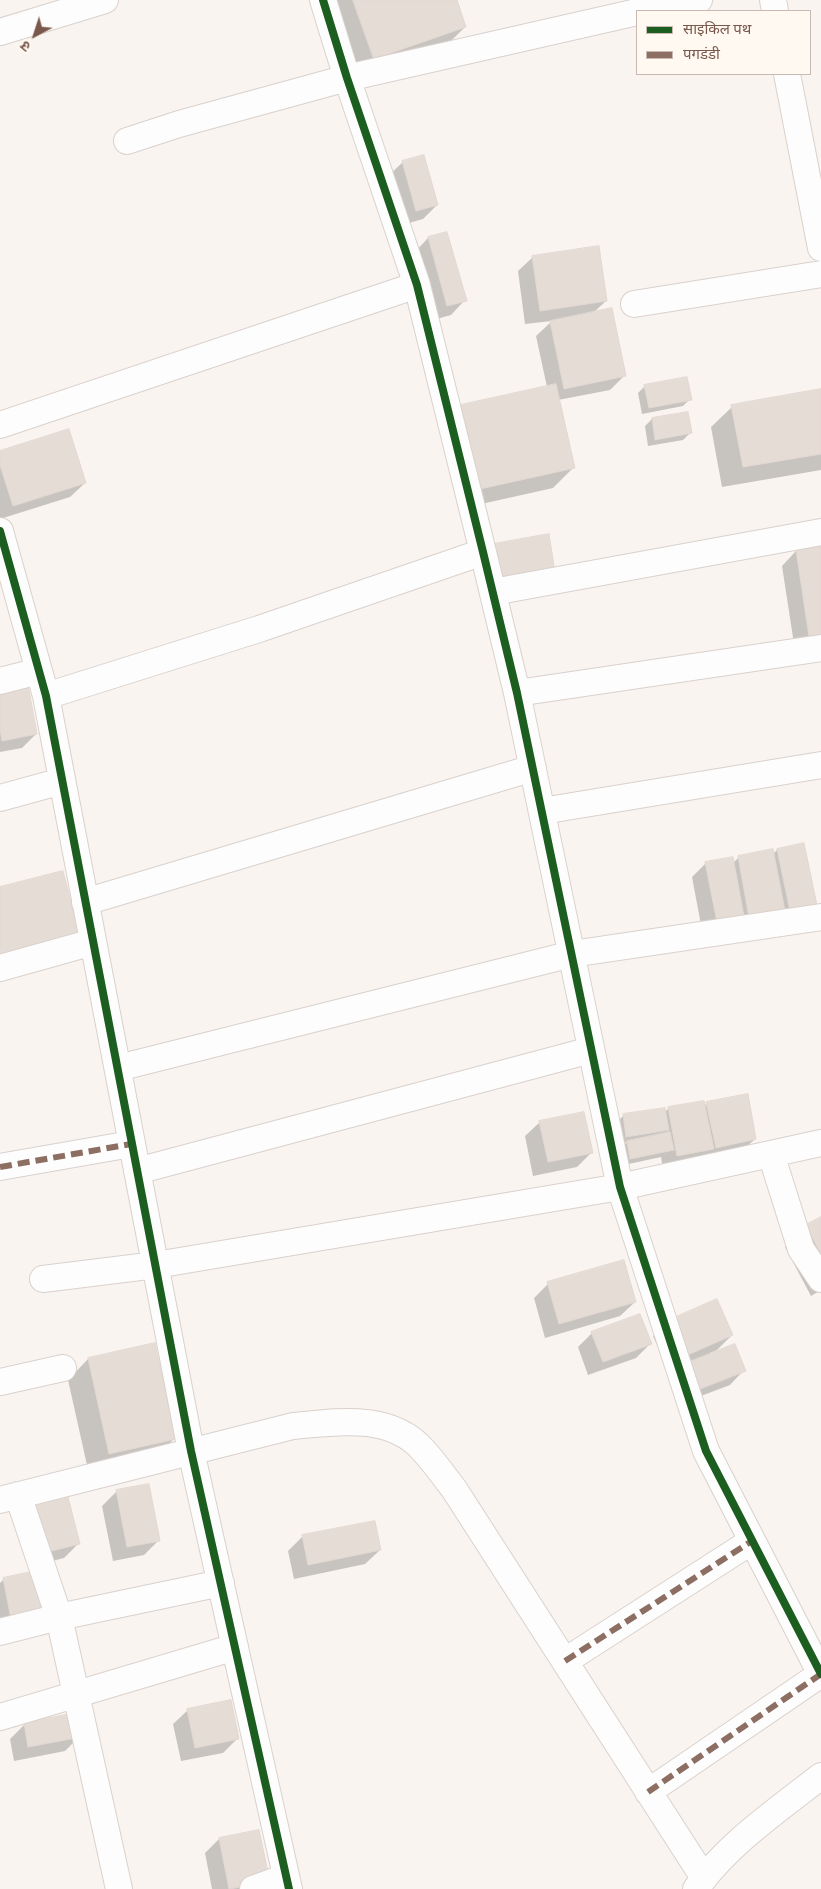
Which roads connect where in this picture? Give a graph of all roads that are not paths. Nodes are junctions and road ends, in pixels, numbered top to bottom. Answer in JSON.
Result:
{"nodes":[{"id":1,"x":105,"y":0,"type":"edge"},
{"id":2,"x":323,"y":0,"type":"edge"},
{"id":3,"x":687,"y":1,"type":"edge"},
{"id":4,"x":609,"y":9,"type":"edge"},
{"id":5,"x":646,"y":10,"type":"edge"},
{"id":6,"x":636,"y":12,"type":"edge"},
{"id":7,"x":0,"y":32,"type":"edge"},
{"id":8,"x":787,"y":75,"type":"edge"},
{"id":9,"x":347,"y":78,"type":"junction"},
{"id":10,"x":127,"y":141,"type":"dead end"},
{"id":11,"x":821,"y":248,"type":"edge"},
{"id":12,"x":821,"y":274,"type":"edge"},
{"id":13,"x":416,"y":285,"type":"junction"},
{"id":14,"x":634,"y":304,"type":"dead end"},
{"id":15,"x":0,"y":425,"type":"edge"},
{"id":16,"x":0,"y":532,"type":"edge"},
{"id":17,"x":821,"y":532,"type":"edge"},
{"id":18,"x":483,"y":552,"type":"junction"},
{"id":19,"x":493,"y":592,"type":"junction"},
{"id":20,"x":821,"y":648,"type":"edge"},
{"id":21,"x":39,"y":671,"type":"junction"},
{"id":22,"x":0,"y":681,"type":"edge"},
{"id":23,"x":517,"y":694,"type":"junction"},
{"id":24,"x":46,"y":696,"type":"junction"},
{"id":25,"x":821,"y":765,"type":"edge"},
{"id":26,"x":533,"y":768,"type":"junction"},
{"id":27,"x":62,"y":781,"type":"junction"},
{"id":28,"x":0,"y":798,"type":"edge"},
{"id":29,"x":542,"y":812,"type":"junction"},
{"id":30,"x":85,"y":902,"type":"junction"},
{"id":31,"x":821,"y":917,"type":"edge"},
{"id":32,"x":93,"y":942,"type":"junction"},
{"id":33,"x":572,"y":954,"type":"junction"},
{"id":34,"x":0,"y":968,"type":"edge"},
{"id":35,"x":591,"y":1050,"type":"junction"},
{"id":36,"x":118,"y":1068,"type":"junction"},
{"id":37,"x":821,"y":1143,"type":"edge"},
{"id":38,"x":132,"y":1144,"type":"junction"},
{"id":39,"x":770,"y":1154,"type":"junction"},
{"id":40,"x":0,"y":1167,"type":"edge"},
{"id":41,"x":137,"y":1171,"type":"junction"},
{"id":42,"x":620,"y":1187,"type":"junction"},
{"id":43,"x":156,"y":1265,"type":"junction"},
{"id":44,"x":821,"y":1279,"type":"edge"},
{"id":45,"x":43,"y":1280,"type":"dead end"},
{"id":46,"x":63,"y":1368,"type":"dead end"},
{"id":47,"x":0,"y":1382,"type":"edge"},
{"id":48,"x":191,"y":1451,"type":"junction"},
{"id":49,"x":9,"y":1497,"type":"edge"},
{"id":50,"x":752,"y":1541,"type":"junction"},
{"id":51,"x":221,"y":1583,"type":"junction"},
{"id":52,"x":59,"y":1617,"type":"junction"},
{"id":53,"x":0,"y":1632,"type":"edge"},
{"id":54,"x":235,"y":1647,"type":"junction"},
{"id":55,"x":565,"y":1661,"type":"junction"},
{"id":56,"x":821,"y":1674,"type":"edge"},
{"id":57,"x":76,"y":1695,"type":"junction"},
{"id":58,"x":0,"y":1717,"type":"edge"},
{"id":59,"x":821,"y":1776,"type":"edge"},
{"id":60,"x":648,"y":1792,"type":"junction"},
{"id":61,"x":288,"y":1883,"type":"edge"},
{"id":62,"x":700,"y":1883,"type":"edge"},
{"id":63,"x":118,"y":1889,"type":"edge"},
{"id":64,"x":253,"y":1889,"type":"edge"}],
"edges":[{"from":1,"to":7,"type":"street"},
{"from":2,"to":9,"type":"street"},
{"from":3,"to":5,"type":"street"},
{"from":4,"to":6,"type":"street"},
{"from":4,"to":9,"type":"street"},
{"from":8,"to":11,"type":"street"},
{"from":9,"to":10,"type":"street"},
{"from":9,"to":13,"type":"street"},
{"from":12,"to":14,"type":"street"},
{"from":13,"to":15,"type":"street"},
{"from":13,"to":18,"type":"street"},
{"from":16,"to":21,"type":"street"},
{"from":17,"to":19,"type":"street"},
{"from":18,"to":19,"type":"street"},
{"from":18,"to":24,"type":"street"},
{"from":19,"to":23,"type":"street"},
{"from":20,"to":23,"type":"street"},
{"from":21,"to":22,"type":"street"},
{"from":21,"to":24,"type":"street"},
{"from":23,"to":26,"type":"street"},
{"from":24,"to":27,"type":"street"},
{"from":25,"to":29,"type":"street"},
{"from":26,"to":29,"type":"street"},
{"from":26,"to":30,"type":"street"},
{"from":27,"to":28,"type":"street"},
{"from":27,"to":30,"type":"street"},
{"from":29,"to":33,"type":"street"},
{"from":30,"to":32,"type":"street"},
{"from":31,"to":33,"type":"street"},
{"from":32,"to":34,"type":"street"},
{"from":32,"to":36,"type":"street"},
{"from":33,"to":35,"type":"street"},
{"from":33,"to":36,"type":"street"},
{"from":35,"to":41,"type":"street"},
{"from":35,"to":42,"type":"street"},
{"from":36,"to":38,"type":"street"},
{"from":37,"to":39,"type":"street"},
{"from":38,"to":40,"type":"street"},
{"from":38,"to":41,"type":"street"},
{"from":39,"to":42,"type":"street"},
{"from":39,"to":44,"type":"street"},
{"from":41,"to":43,"type":"street"},
{"from":42,"to":43,"type":"street"},
{"from":42,"to":50,"type":"street"},
{"from":43,"to":45,"type":"street"},
{"from":43,"to":48,"type":"street"},
{"from":46,"to":47,"type":"street"},
{"from":48,"to":49,"type":"street"},
{"from":48,"to":51,"type":"street"},
{"from":48,"to":55,"type":"street"},
{"from":49,"to":52,"type":"street"},
{"from":50,"to":55,"type":"street"},
{"from":50,"to":56,"type":"street"},
{"from":51,"to":52,"type":"street"},
{"from":51,"to":54,"type":"street"},
{"from":52,"to":53,"type":"street"},
{"from":52,"to":57,"type":"street"},
{"from":54,"to":57,"type":"street"},
{"from":54,"to":61,"type":"street"},
{"from":55,"to":60,"type":"street"},
{"from":56,"to":60,"type":"street"},
{"from":57,"to":58,"type":"street"},
{"from":57,"to":63,"type":"street"},
{"from":59,"to":62,"type":"street"},
{"from":60,"to":62,"type":"street"},
{"from":61,"to":64,"type":"street"}]}
